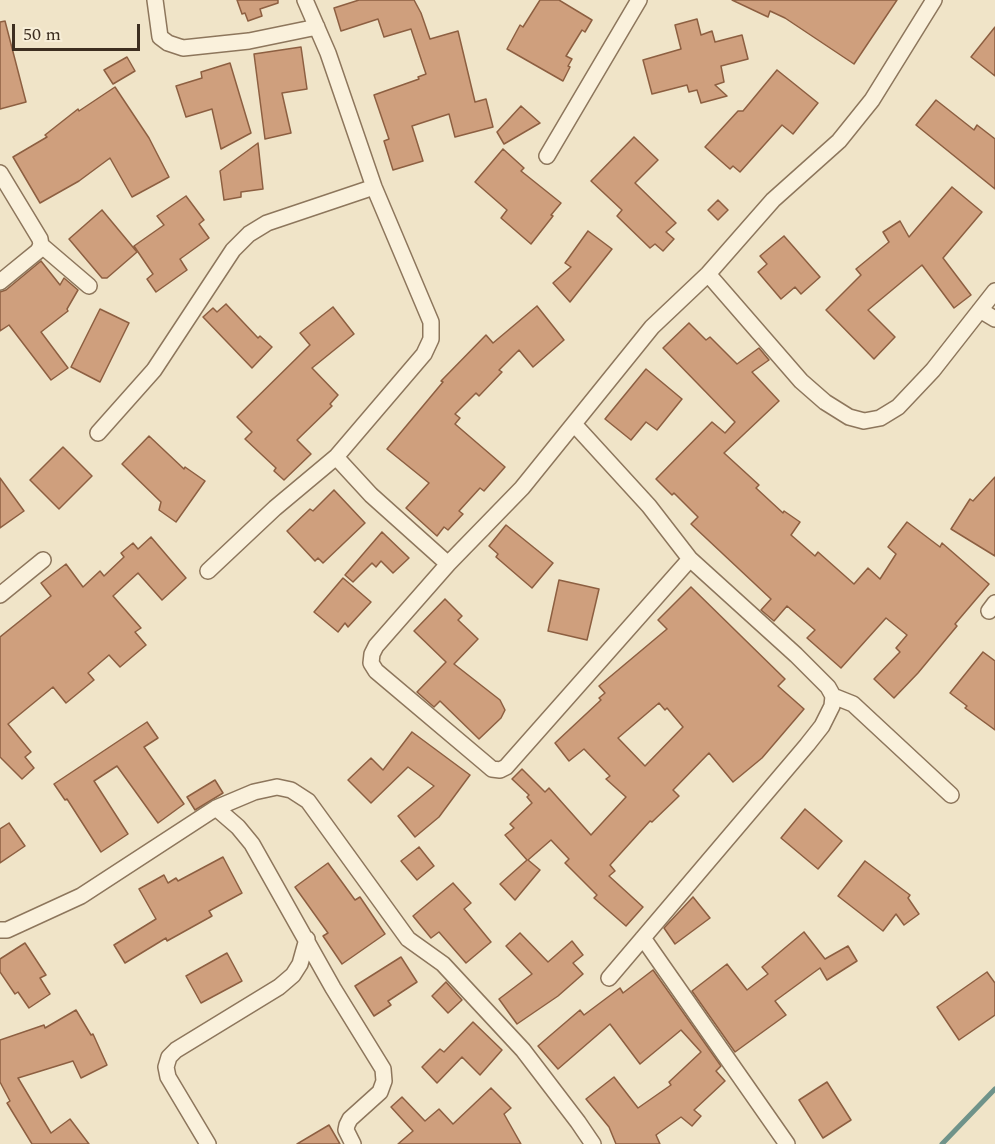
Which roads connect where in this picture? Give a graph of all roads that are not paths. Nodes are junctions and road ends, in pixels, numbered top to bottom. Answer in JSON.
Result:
{"nodes":[{"id":1,"x":155,"y":0,"type":"edge"},
{"id":2,"x":305,"y":0,"type":"edge"},
{"id":3,"x":639,"y":0,"type":"edge"},
{"id":4,"x":934,"y":0,"type":"edge"},
{"id":5,"x":317,"y":27,"type":"junction"},
{"id":6,"x":547,"y":156,"type":"dead end"},
{"id":7,"x":0,"y":173,"type":"edge"},
{"id":8,"x":374,"y":187,"type":"junction"},
{"id":9,"x":41,"y":245,"type":"junction"},
{"id":10,"x":708,"y":273,"type":"junction"},
{"id":11,"x":0,"y":282,"type":"edge"},
{"id":12,"x":89,"y":286,"type":"dead end"},
{"id":13,"x":995,"y":291,"type":"edge"},
{"id":14,"x":980,"y":310,"type":"junction"},
{"id":15,"x":995,"y":319,"type":"edge"},
{"id":16,"x":574,"y":424,"type":"junction"},
{"id":17,"x":98,"y":433,"type":"dead end"},
{"id":18,"x":336,"y":457,"type":"junction"},
{"id":19,"x":690,"y":559,"type":"junction"},
{"id":20,"x":43,"y":560,"type":"dead end"},
{"id":21,"x":448,"y":564,"type":"junction"},
{"id":22,"x":207,"y":571,"type":"dead end"},
{"id":23,"x":0,"y":595,"type":"edge"},
{"id":24,"x":833,"y":696,"type":"junction"},
{"id":25,"x":951,"y":795,"type":"dead end"},
{"id":26,"x":216,"y":808,"type":"junction"},
{"id":27,"x":0,"y":930,"type":"edge"},
{"id":28,"x":643,"y":938,"type":"junction"},
{"id":29,"x":307,"y":939,"type":"junction"},
{"id":30,"x":609,"y":978,"type":"dead end"},
{"id":31,"x":208,"y":1144,"type":"edge"},
{"id":32,"x":354,"y":1144,"type":"edge"},
{"id":33,"x":592,"y":1144,"type":"edge"},
{"id":34,"x":787,"y":1144,"type":"edge"}],
"edges":[{"from":1,"to":5,"type":"street"},
{"from":2,"to":5,"type":"street"},
{"from":3,"to":6,"type":"street"},
{"from":4,"to":10,"type":"street"},
{"from":5,"to":8,"type":"street"},
{"from":7,"to":9,"type":"street"},
{"from":8,"to":17,"type":"street"},
{"from":8,"to":18,"type":"street"},
{"from":9,"to":11,"type":"street"},
{"from":9,"to":12,"type":"street"},
{"from":10,"to":14,"type":"street"},
{"from":10,"to":16,"type":"street"},
{"from":13,"to":14,"type":"street"},
{"from":14,"to":15,"type":"street"},
{"from":16,"to":19,"type":"street"},
{"from":16,"to":21,"type":"street"},
{"from":18,"to":21,"type":"street"},
{"from":18,"to":22,"type":"street"},
{"from":19,"to":21,"type":"street"},
{"from":19,"to":24,"type":"street"},
{"from":20,"to":23,"type":"street"},
{"from":24,"to":25,"type":"street"},
{"from":24,"to":28,"type":"street"},
{"from":26,"to":27,"type":"street"},
{"from":26,"to":29,"type":"street"},
{"from":26,"to":33,"type":"street"},
{"from":28,"to":30,"type":"street"},
{"from":28,"to":34,"type":"street"},
{"from":29,"to":31,"type":"street"},
{"from":29,"to":32,"type":"street"}]}
